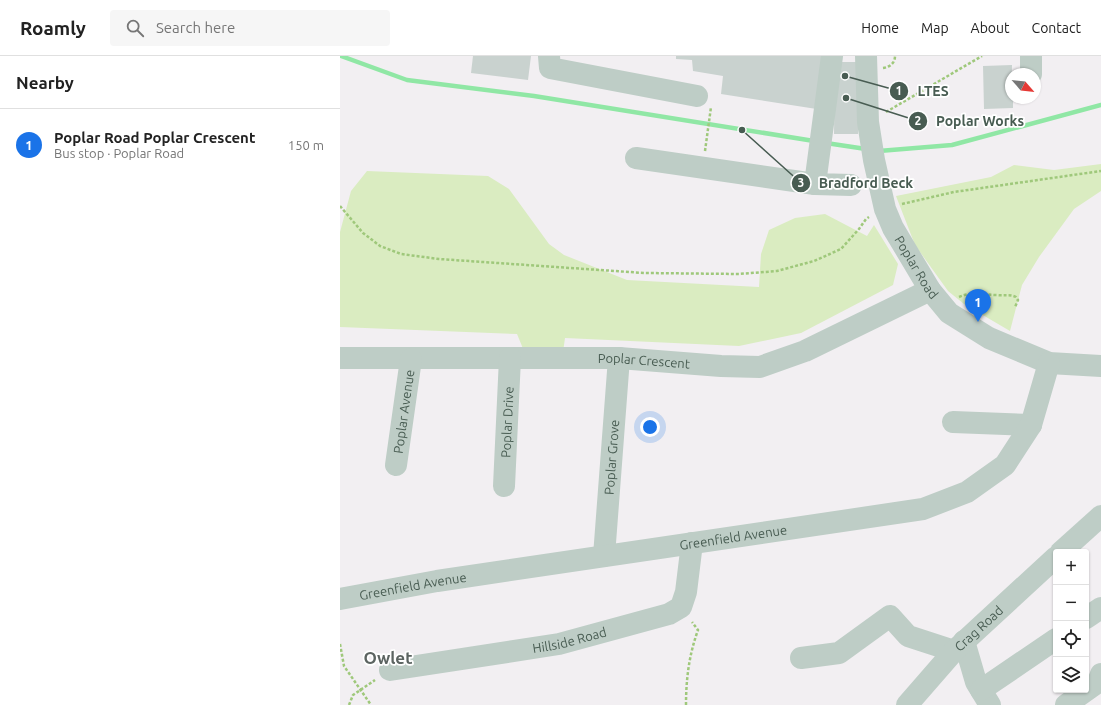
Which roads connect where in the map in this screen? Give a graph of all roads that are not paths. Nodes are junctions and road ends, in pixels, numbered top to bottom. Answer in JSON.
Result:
{"nodes":[{"id":1,"x":549,"y":56,"type":"edge"},
{"id":2,"x":832,"y":56,"type":"edge"},
{"id":3,"x":866,"y":56,"type":"edge"},
{"id":4,"x":1031,"y":56,"type":"edge"},
{"id":5,"x":1031,"y":68,"type":"edge"},
{"id":6,"x":697,"y":96,"type":"dead end"},
{"id":7,"x":636,"y":158,"type":"dead end"},
{"id":8,"x":815,"y":184,"type":"junction"},
{"id":9,"x":851,"y":186,"type":"dead end"},
{"id":10,"x":937,"y":298,"type":"junction"},
{"id":11,"x":340,"y":358,"type":"edge"},
{"id":12,"x":510,"y":358,"type":"junction"},
{"id":13,"x":619,"y":358,"type":"junction"},
{"id":14,"x":412,"y":359,"type":"junction"},
{"id":15,"x":1049,"y":362,"type":"junction"},
{"id":16,"x":1101,"y":366,"type":"edge"},
{"id":17,"x":953,"y":422,"type":"dead end"},
{"id":18,"x":1031,"y":425,"type":"junction"},
{"id":19,"x":396,"y":465,"type":"dead end"},
{"id":20,"x":504,"y":486,"type":"dead end"},
{"id":21,"x":1101,"y":516,"type":"edge"},
{"id":22,"x":692,"y":543,"type":"junction"},
{"id":23,"x":1064,"y":549,"type":"edge"},
{"id":24,"x":604,"y":556,"type":"junction"},
{"id":25,"x":1053,"y":560,"type":"edge"},
{"id":26,"x":340,"y":600,"type":"edge"},
{"id":27,"x":1053,"y":642,"type":"edge"},
{"id":28,"x":959,"y":646,"type":"junction"},
{"id":29,"x":801,"y":658,"type":"dead end"},
{"id":30,"x":390,"y":670,"type":"road end"},
{"id":31,"x":1100,"y":679,"type":"edge"},
{"id":32,"x":986,"y":698,"type":"edge"},
{"id":33,"x":907,"y":705,"type":"edge"},
{"id":34,"x":1066,"y":705,"type":"edge"}],
"edges":[{"from":1,"to":6,"type":"street"},
{"from":2,"to":8,"type":"street"},
{"from":3,"to":10,"type":"street","name":"Poplar Road"},
{"from":4,"to":5,"type":"street"},
{"from":7,"to":8,"type":"street"},
{"from":8,"to":9,"type":"street"},
{"from":10,"to":13,"type":"street","name":"Poplar Crescent"},
{"from":10,"to":15,"type":"street","name":"Poplar Road"},
{"from":11,"to":14,"type":"street","name":"Poplar Crescent"},
{"from":12,"to":13,"type":"street","name":"Poplar Crescent"},
{"from":12,"to":14,"type":"street","name":"Poplar Crescent"},
{"from":12,"to":20,"type":"street","name":"Poplar Drive"},
{"from":13,"to":24,"type":"street","name":"Poplar Grove"},
{"from":14,"to":19,"type":"street","name":"Poplar Avenue"},
{"from":15,"to":16,"type":"street","name":"Poplar Road"},
{"from":15,"to":18,"type":"street","name":"Greenfield Avenue"},
{"from":17,"to":18,"type":"street"},
{"from":18,"to":22,"type":"street","name":"Greenfield Avenue"},
{"from":21,"to":23,"type":"street"},
{"from":22,"to":24,"type":"street","name":"Greenfield Avenue"},
{"from":22,"to":30,"type":"street","name":"Hillside Road"},
{"from":24,"to":26,"type":"street","name":"Greenfield Avenue"},
{"from":25,"to":28,"type":"street","name":"Crag Road"},
{"from":27,"to":32,"type":"street"},
{"from":28,"to":29,"type":"street"},
{"from":28,"to":32,"type":"street"},
{"from":28,"to":33,"type":"street","name":"Crag Road"},
{"from":31,"to":34,"type":"street"}]}
